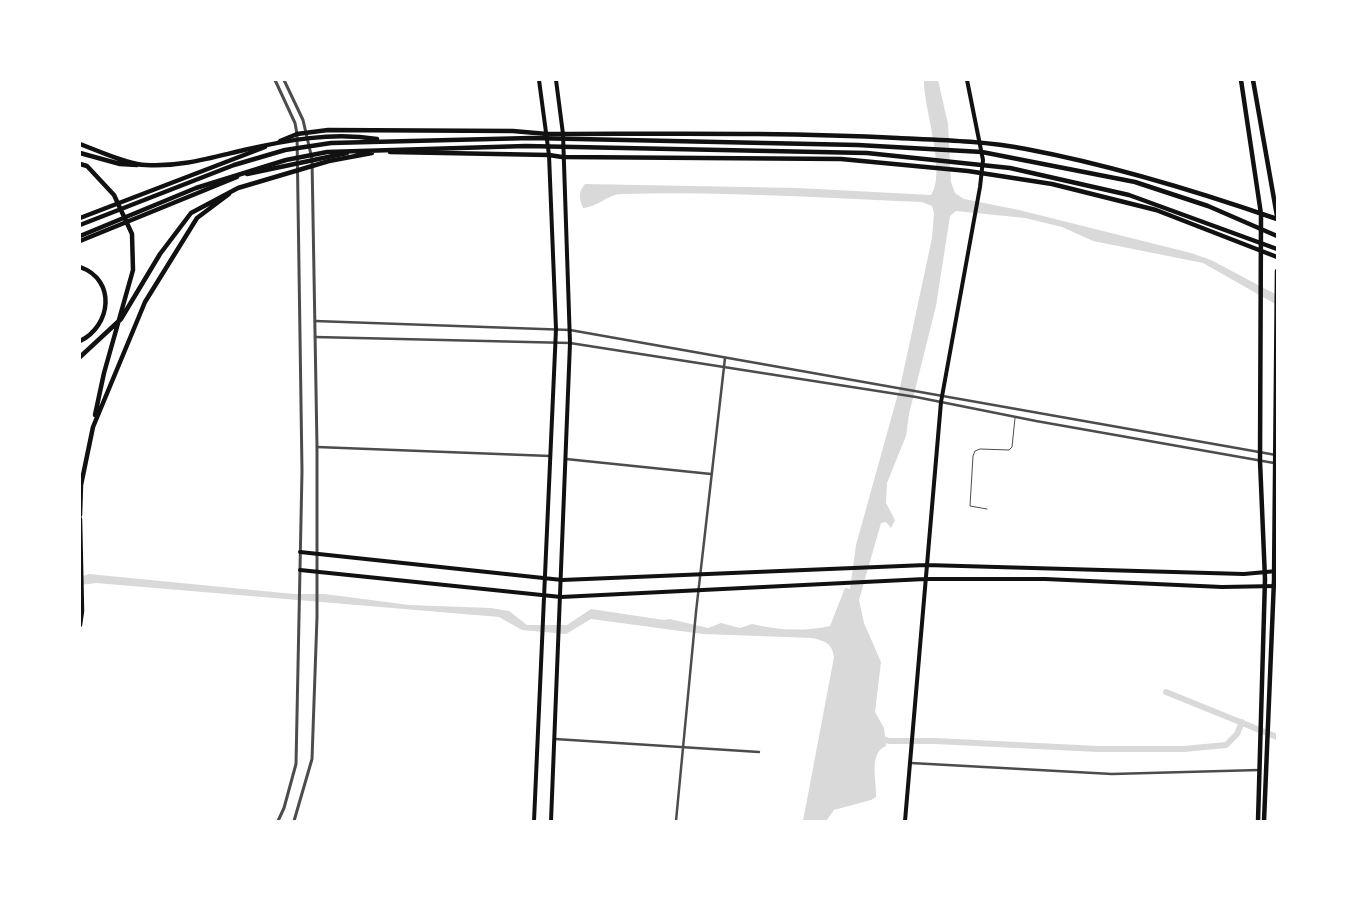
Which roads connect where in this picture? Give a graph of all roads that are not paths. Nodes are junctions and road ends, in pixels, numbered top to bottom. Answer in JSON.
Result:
{"nodes":[{"id":1,"x":276,"y":80,"type":"edge"},
{"id":2,"x":284,"y":80,"type":"edge"},
{"id":3,"x":539,"y":80,"type":"edge"},
{"id":4,"x":556,"y":80,"type":"edge"},
{"id":5,"x":967,"y":80,"type":"edge"},
{"id":6,"x":1241,"y":80,"type":"edge"},
{"id":7,"x":1253,"y":80,"type":"edge"},
{"id":8,"x":307,"y":133,"type":"junction"},
{"id":9,"x":298,"y":134,"type":"junction"},
{"id":10,"x":547,"y":134,"type":"junction"},
{"id":11,"x":563,"y":134,"type":"junction"},
{"id":12,"x":390,"y":140,"type":"junction"},
{"id":13,"x":980,"y":143,"type":"junction"},
{"id":14,"x":80,"y":144,"type":"edge"},
{"id":15,"x":388,"y":150,"type":"junction"},
{"id":16,"x":80,"y":153,"type":"edge"},
{"id":17,"x":549,"y":155,"type":"junction"},
{"id":18,"x":562,"y":157,"type":"junction"},
{"id":19,"x":312,"y":159,"type":"junction"},
{"id":20,"x":298,"y":162,"type":"junction"},
{"id":21,"x":80,"y":164,"type":"edge"},
{"id":22,"x":143,"y":165,"type":"junction"},
{"id":23,"x":981,"y":174,"type":"junction"},
{"id":24,"x":238,"y":188,"type":"junction"},
{"id":25,"x":1261,"y":214,"type":"junction"},
{"id":26,"x":80,"y":218,"type":"edge"},
{"id":27,"x":1277,"y":218,"type":"edge"},
{"id":28,"x":80,"y":225,"type":"edge"},
{"id":29,"x":80,"y":236,"type":"edge"},
{"id":30,"x":1277,"y":236,"type":"edge"},
{"id":31,"x":80,"y":241,"type":"edge"},
{"id":32,"x":1277,"y":248,"type":"edge"},
{"id":33,"x":1260,"y":251,"type":"junction"},
{"id":34,"x":1277,"y":257,"type":"edge"},
{"id":35,"x":80,"y":268,"type":"edge"},
{"id":36,"x":1277,"y":271,"type":"edge"},
{"id":37,"x":1277,"y":275,"type":"edge"},
{"id":38,"x":313,"y":321,"type":"junction"},
{"id":39,"x":1276,"y":326,"type":"edge"},
{"id":40,"x":556,"y":329,"type":"junction"},
{"id":41,"x":570,"y":330,"type":"junction"},
{"id":42,"x":314,"y":337,"type":"junction"},
{"id":43,"x":80,"y":341,"type":"edge"},
{"id":44,"x":555,"y":342,"type":"junction"},
{"id":45,"x":570,"y":343,"type":"junction"},
{"id":46,"x":80,"y":357,"type":"edge"},
{"id":47,"x":725,"y":358,"type":"junction"},
{"id":48,"x":724,"y":368,"type":"junction"},
{"id":49,"x":942,"y":395,"type":"junction"},
{"id":50,"x":941,"y":402,"type":"junction"},
{"id":51,"x":1015,"y":417,"type":"junction"},
{"id":52,"x":93,"y":427,"type":"junction"},
{"id":53,"x":317,"y":447,"type":"junction"},
{"id":54,"x":1260,"y":453,"type":"junction"},
{"id":55,"x":1276,"y":455,"type":"edge"},
{"id":56,"x":550,"y":456,"type":"junction"},
{"id":57,"x":566,"y":459,"type":"junction"},
{"id":58,"x":1260,"y":461,"type":"junction"},
{"id":59,"x":1276,"y":464,"type":"edge"},
{"id":60,"x":712,"y":474,"type":"junction"},
{"id":61,"x":987,"y":509,"type":"dead end"},
{"id":62,"x":80,"y":515,"type":"edge"},
{"id":63,"x":80,"y":519,"type":"edge"},
{"id":64,"x":300,"y":552,"type":"junction"},
{"id":65,"x":317,"y":554,"type":"junction"},
{"id":66,"x":926,"y":565,"type":"junction"},
{"id":67,"x":300,"y":571,"type":"junction"},
{"id":68,"x":1265,"y":571,"type":"junction"},
{"id":69,"x":1275,"y":571,"type":"edge"},
{"id":70,"x":317,"y":573,"type":"junction"},
{"id":71,"x":700,"y":576,"type":"junction"},
{"id":72,"x":544,"y":578,"type":"junction"},
{"id":73,"x":925,"y":578,"type":"junction"},
{"id":74,"x":562,"y":580,"type":"junction"},
{"id":75,"x":1265,"y":585,"type":"junction"},
{"id":76,"x":1275,"y":585,"type":"edge"},
{"id":77,"x":698,"y":590,"type":"junction"},
{"id":78,"x":543,"y":595,"type":"junction"},
{"id":79,"x":561,"y":597,"type":"junction"},
{"id":80,"x":1277,"y":599,"type":"edge"},
{"id":81,"x":1273,"y":604,"type":"junction"},
{"id":82,"x":80,"y":625,"type":"edge"},
{"id":83,"x":555,"y":739,"type":"junction"},
{"id":84,"x":684,"y":748,"type":"junction"},
{"id":85,"x":759,"y":752,"type":"dead end"},
{"id":86,"x":911,"y":763,"type":"junction"},
{"id":87,"x":1259,"y":770,"type":"junction"},
{"id":88,"x":278,"y":821,"type":"edge"},
{"id":89,"x":294,"y":821,"type":"edge"},
{"id":90,"x":534,"y":821,"type":"edge"},
{"id":91,"x":551,"y":821,"type":"edge"},
{"id":92,"x":676,"y":821,"type":"edge"},
{"id":93,"x":905,"y":821,"type":"edge"},
{"id":94,"x":1258,"y":821,"type":"edge"},
{"id":95,"x":1264,"y":821,"type":"edge"}],
"edges":[{"from":1,"to":9,"type":"street"},
{"from":2,"to":8,"type":"street"},
{"from":3,"to":10,"type":"main road"},
{"from":4,"to":11,"type":"main road"},
{"from":5,"to":13,"type":"main road"},
{"from":6,"to":25,"type":"main road"},
{"from":7,"to":27,"type":"main road"},
{"from":8,"to":9,"type":"main road"},
{"from":8,"to":10,"type":"main road"},
{"from":8,"to":19,"type":"street"},
{"from":9,"to":20,"type":"street"},
{"from":9,"to":26,"type":"main road"},
{"from":10,"to":11,"type":"main road"},
{"from":10,"to":17,"type":"main road"},
{"from":11,"to":13,"type":"main road"},
{"from":11,"to":18,"type":"main road"},
{"from":12,"to":22,"type":"main road"},
{"from":12,"to":28,"type":"main road"},
{"from":12,"to":30,"type":"main road"},
{"from":13,"to":23,"type":"main road"},
{"from":13,"to":25,"type":"main road"},
{"from":14,"to":22,"type":"main road"},
{"from":15,"to":24,"type":"main road"},
{"from":15,"to":29,"type":"main road"},
{"from":15,"to":32,"type":"main road"},
{"from":16,"to":22,"type":"main road"},
{"from":17,"to":18,"type":"main road"},
{"from":17,"to":19,"type":"main road"},
{"from":17,"to":40,"type":"main road"},
{"from":18,"to":23,"type":"main road"},
{"from":18,"to":41,"type":"main road"},
{"from":19,"to":20,"type":"main road"},
{"from":19,"to":38,"type":"street"},
{"from":20,"to":31,"type":"main road"},
{"from":20,"to":64,"type":"street"},
{"from":21,"to":52,"type":"main road"},
{"from":23,"to":33,"type":"main road"},
{"from":23,"to":49,"type":"main road"},
{"from":24,"to":46,"type":"main road"},
{"from":24,"to":52,"type":"main road"},
{"from":25,"to":27,"type":"main road"},
{"from":25,"to":33,"type":"main road"},
{"from":33,"to":34,"type":"main road"},
{"from":33,"to":54,"type":"main road"},
{"from":35,"to":43,"type":"main road"},
{"from":36,"to":37,"type":"main road"},
{"from":37,"to":39,"type":"main road"},
{"from":38,"to":40,"type":"street"},
{"from":38,"to":42,"type":"street"},
{"from":39,"to":55,"type":"main road"},
{"from":40,"to":41,"type":"street"},
{"from":40,"to":44,"type":"main road"},
{"from":41,"to":45,"type":"main road"},
{"from":41,"to":47,"type":"street"},
{"from":42,"to":44,"type":"street"},
{"from":42,"to":53,"type":"street"},
{"from":44,"to":45,"type":"street"},
{"from":44,"to":56,"type":"main road"},
{"from":45,"to":48,"type":"street"},
{"from":45,"to":57,"type":"main road"},
{"from":47,"to":48,"type":"street"},
{"from":47,"to":49,"type":"street"},
{"from":48,"to":50,"type":"street"},
{"from":48,"to":60,"type":"street"},
{"from":49,"to":50,"type":"main road"},
{"from":49,"to":54,"type":"street"},
{"from":50,"to":51,"type":"street"},
{"from":50,"to":66,"type":"main road"},
{"from":51,"to":58,"type":"street"},
{"from":51,"to":61,"type":"lane"},
{"from":52,"to":62,"type":"main road"},
{"from":53,"to":56,"type":"street"},
{"from":53,"to":65,"type":"street"},
{"from":54,"to":55,"type":"street"},
{"from":54,"to":58,"type":"main road"},
{"from":55,"to":59,"type":"main road"},
{"from":56,"to":72,"type":"main road"},
{"from":57,"to":60,"type":"street"},
{"from":57,"to":74,"type":"main road"},
{"from":58,"to":59,"type":"street"},
{"from":58,"to":68,"type":"main road"},
{"from":59,"to":69,"type":"main road"},
{"from":60,"to":71,"type":"street"},
{"from":63,"to":82,"type":"main road"},
{"from":64,"to":65,"type":"main road"},
{"from":64,"to":67,"type":"street"},
{"from":65,"to":70,"type":"street"},
{"from":65,"to":72,"type":"main road"},
{"from":66,"to":68,"type":"main road"},
{"from":66,"to":71,"type":"main road"},
{"from":66,"to":73,"type":"main road"},
{"from":67,"to":70,"type":"main road"},
{"from":67,"to":88,"type":"street"},
{"from":68,"to":69,"type":"main road"},
{"from":68,"to":75,"type":"main road"},
{"from":69,"to":76,"type":"main road"},
{"from":70,"to":78,"type":"main road"},
{"from":70,"to":89,"type":"street"},
{"from":71,"to":74,"type":"main road"},
{"from":71,"to":77,"type":"street"},
{"from":72,"to":74,"type":"main road"},
{"from":72,"to":78,"type":"main road"},
{"from":73,"to":75,"type":"main road"},
{"from":73,"to":77,"type":"main road"},
{"from":73,"to":86,"type":"main road"},
{"from":74,"to":79,"type":"main road"},
{"from":75,"to":76,"type":"main road"},
{"from":75,"to":87,"type":"main road"},
{"from":76,"to":81,"type":"main road"},
{"from":77,"to":79,"type":"main road"},
{"from":77,"to":84,"type":"street"},
{"from":78,"to":79,"type":"main road"},
{"from":78,"to":90,"type":"main road"},
{"from":79,"to":83,"type":"main road"},
{"from":80,"to":81,"type":"main road"},
{"from":81,"to":95,"type":"main road"},
{"from":83,"to":84,"type":"street"},
{"from":83,"to":91,"type":"main road"},
{"from":84,"to":85,"type":"street"},
{"from":84,"to":92,"type":"street"},
{"from":86,"to":87,"type":"street"},
{"from":86,"to":93,"type":"main road"},
{"from":87,"to":94,"type":"main road"}]}
